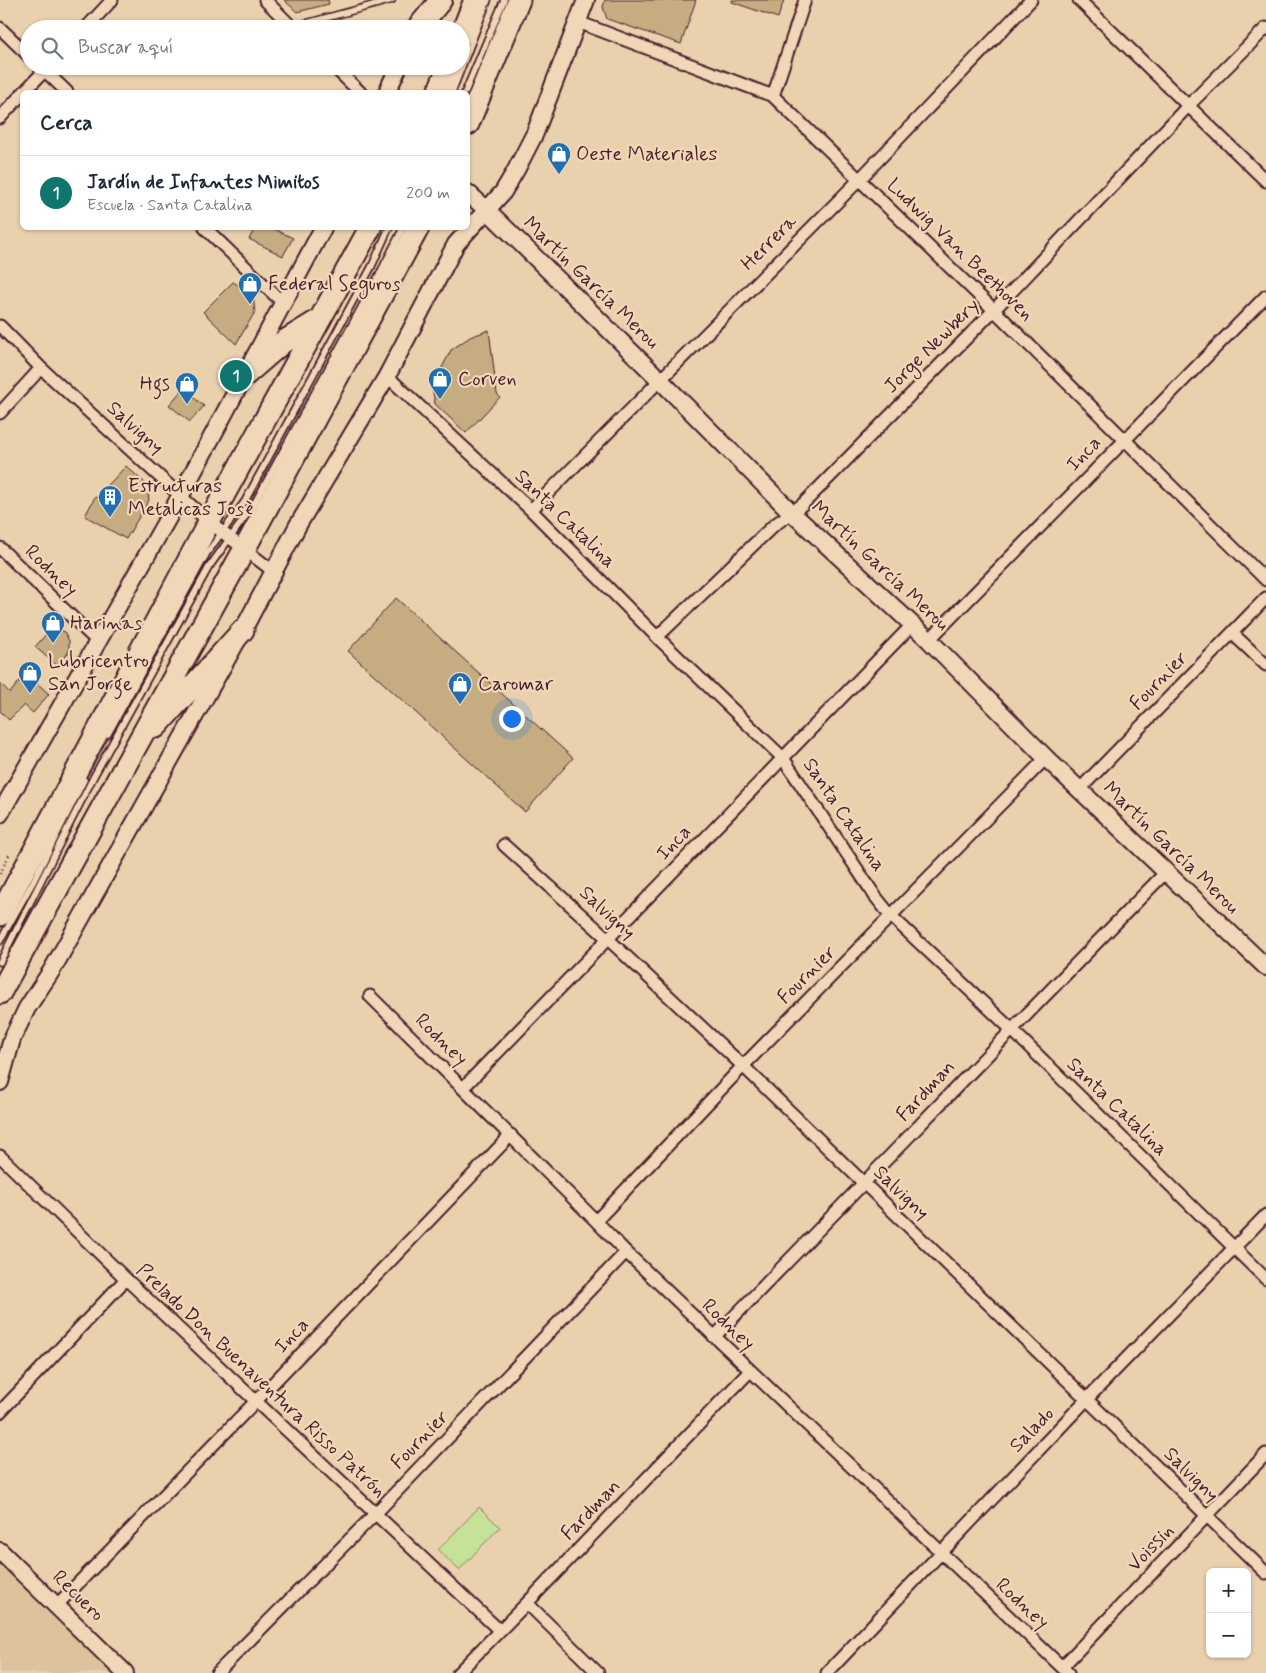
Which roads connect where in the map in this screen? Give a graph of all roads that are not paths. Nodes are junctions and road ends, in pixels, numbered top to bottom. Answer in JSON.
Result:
{"nodes":[{"id":1,"x":112,"y":0,"type":"edge"},
{"id":2,"x":265,"y":0,"type":"edge"},
{"id":3,"x":392,"y":0,"type":"edge"},
{"id":4,"x":426,"y":0,"type":"edge"},
{"id":5,"x":441,"y":0,"type":"edge"},
{"id":6,"x":475,"y":0,"type":"edge"},
{"id":7,"x":488,"y":0,"type":"edge"},
{"id":8,"x":504,"y":0,"type":"edge"},
{"id":9,"x":519,"y":0,"type":"edge"},
{"id":10,"x":586,"y":0,"type":"edge"},
{"id":11,"x":805,"y":0,"type":"edge"},
{"id":12,"x":1031,"y":0,"type":"edge"},
{"id":13,"x":1078,"y":0,"type":"edge"},
{"id":14,"x":93,"y":20,"type":"edge"},
{"id":15,"x":285,"y":20,"type":"edge"},
{"id":16,"x":321,"y":20,"type":"edge"},
{"id":17,"x":419,"y":20,"type":"edge"},
{"id":18,"x":424,"y":20,"type":"edge"},
{"id":19,"x":470,"y":22,"type":"edge"},
{"id":20,"x":578,"y":22,"type":"junction"},
{"id":21,"x":0,"y":28,"type":"edge"},
{"id":22,"x":1266,"y":28,"type":"edge"},
{"id":23,"x":470,"y":33,"type":"edge"},
{"id":24,"x":20,"y":47,"type":"edge"},
{"id":25,"x":38,"y":75,"type":"edge"},
{"id":26,"x":51,"y":75,"type":"edge"},
{"id":27,"x":342,"y":75,"type":"edge"},
{"id":28,"x":395,"y":75,"type":"edge"},
{"id":29,"x":445,"y":75,"type":"edge"},
{"id":30,"x":453,"y":75,"type":"edge"},
{"id":31,"x":457,"y":75,"type":"edge"},
{"id":32,"x":26,"y":90,"type":"edge"},
{"id":33,"x":65,"y":90,"type":"edge"},
{"id":34,"x":358,"y":90,"type":"edge"},
{"id":35,"x":388,"y":90,"type":"edge"},
{"id":36,"x":439,"y":90,"type":"edge"},
{"id":37,"x":445,"y":90,"type":"edge"},
{"id":38,"x":453,"y":90,"type":"edge"},
{"id":39,"x":466,"y":90,"type":"edge"},
{"id":40,"x":20,"y":96,"type":"edge"},
{"id":41,"x":773,"y":96,"type":"junction"},
{"id":42,"x":1188,"y":106,"type":"junction"},
{"id":43,"x":0,"y":118,"type":"edge"},
{"id":44,"x":470,"y":119,"type":"edge"},
{"id":45,"x":860,"y":179,"type":"junction"},
{"id":46,"x":1266,"y":181,"type":"edge"},
{"id":47,"x":470,"y":195,"type":"edge"},
{"id":48,"x":487,"y":210,"type":"junction"},
{"id":49,"x":470,"y":229,"type":"edge"},
{"id":50,"x":207,"y":230,"type":"edge"},
{"id":51,"x":322,"y":230,"type":"edge"},
{"id":52,"x":369,"y":230,"type":"edge"},
{"id":53,"x":389,"y":230,"type":"edge"},
{"id":54,"x":402,"y":230,"type":"edge"},
{"id":55,"x":417,"y":230,"type":"edge"},
{"id":56,"x":469,"y":230,"type":"edge"},
{"id":57,"x":1266,"y":296,"type":"edge"},
{"id":58,"x":283,"y":303,"type":"junction"},
{"id":59,"x":994,"y":310,"type":"junction"},
{"id":60,"x":319,"y":320,"type":"junction"},
{"id":61,"x":0,"y":326,"type":"edge"},
{"id":62,"x":41,"y":368,"type":"junction"},
{"id":63,"x":244,"y":376,"type":"junction"},
{"id":64,"x":387,"y":376,"type":"junction"},
{"id":65,"x":660,"y":380,"type":"junction"},
{"id":66,"x":0,"y":413,"type":"edge"},
{"id":67,"x":1125,"y":440,"type":"junction"},
{"id":68,"x":181,"y":496,"type":"junction"},
{"id":69,"x":530,"y":510,"type":"junction"},
{"id":70,"x":791,"y":512,"type":"junction"},
{"id":71,"x":227,"y":536,"type":"junction"},
{"id":72,"x":0,"y":548,"type":"edge"},
{"id":73,"x":273,"y":571,"type":"junction"},
{"id":74,"x":1266,"y":580,"type":"edge"},
{"id":75,"x":1266,"y":598,"type":"edge"},
{"id":76,"x":912,"y":625,"type":"junction"},
{"id":77,"x":243,"y":630,"type":"junction"},
{"id":78,"x":1232,"y":633,"type":"junction"},
{"id":79,"x":657,"y":637,"type":"junction"},
{"id":80,"x":929,"y":640,"type":"junction"},
{"id":81,"x":97,"y":641,"type":"junction"},
{"id":82,"x":1266,"y":665,"type":"edge"},
{"id":83,"x":104,"y":742,"type":"dead end"},
{"id":84,"x":130,"y":755,"type":"junction"},
{"id":85,"x":783,"y":758,"type":"junction"},
{"id":86,"x":1046,"y":758,"type":"junction"},
{"id":87,"x":86,"y":776,"type":"dead end"},
{"id":88,"x":1080,"y":790,"type":"junction"},
{"id":89,"x":2,"y":806,"type":"edge"},
{"id":90,"x":62,"y":823,"type":"junction"},
{"id":91,"x":504,"y":844,"type":"dead end"},
{"id":92,"x":1166,"y":872,"type":"junction"},
{"id":93,"x":0,"y":915,"type":"edge"},
{"id":94,"x":891,"y":916,"type":"junction"},
{"id":95,"x":0,"y":923,"type":"edge"},
{"id":96,"x":608,"y":938,"type":"junction"},
{"id":97,"x":0,"y":941,"type":"edge"},
{"id":98,"x":0,"y":962,"type":"edge"},
{"id":99,"x":1265,"y":965,"type":"edge"},
{"id":100,"x":0,"y":993,"type":"edge"},
{"id":101,"x":370,"y":996,"type":"dead end"},
{"id":102,"x":1011,"y":1029,"type":"junction"},
{"id":103,"x":743,"y":1066,"type":"junction"},
{"id":104,"x":0,"y":1082,"type":"edge"},
{"id":105,"x":463,"y":1088,"type":"junction"},
{"id":106,"x":511,"y":1135,"type":"junction"},
{"id":107,"x":0,"y":1156,"type":"edge"},
{"id":108,"x":865,"y":1184,"type":"junction"},
{"id":109,"x":1266,"y":1215,"type":"edge"},
{"id":110,"x":596,"y":1221,"type":"junction"},
{"id":111,"x":1235,"y":1248,"type":"junction"},
{"id":112,"x":626,"y":1252,"type":"junction"},
{"id":113,"x":126,"y":1279,"type":"junction"},
{"id":114,"x":1266,"y":1279,"type":"edge"},
{"id":115,"x":714,"y":1337,"type":"junction"},
{"id":116,"x":750,"y":1371,"type":"junction"},
{"id":117,"x":1088,"y":1399,"type":"junction"},
{"id":118,"x":256,"y":1401,"type":"junction"},
{"id":119,"x":0,"y":1412,"type":"edge"},
{"id":120,"x":1266,"y":1454,"type":"edge"},
{"id":121,"x":374,"y":1515,"type":"junction"},
{"id":122,"x":1207,"y":1517,"type":"junction"},
{"id":123,"x":0,"y":1550,"type":"edge"},
{"id":124,"x":941,"y":1553,"type":"junction"},
{"id":125,"x":1266,"y":1573,"type":"edge"},
{"id":126,"x":527,"y":1604,"type":"junction"},
{"id":127,"x":57,"y":1605,"type":"junction"},
{"id":128,"x":499,"y":1630,"type":"junction"},
{"id":129,"x":1065,"y":1670,"type":"edge"},
{"id":130,"x":125,"y":1673,"type":"edge"},
{"id":131,"x":217,"y":1673,"type":"edge"},
{"id":132,"x":458,"y":1673,"type":"edge"},
{"id":133,"x":598,"y":1673,"type":"edge"},
{"id":134,"x":827,"y":1673,"type":"edge"}],
"edges":[{"from":1,"to":14,"type":"street"},
{"from":2,"to":15,"type":"street"},
{"from":3,"to":16,"type":"lane"},
{"from":4,"to":17,"type":"street"},
{"from":5,"to":18,"type":"highway"},
{"from":6,"to":19,"type":"highway"},
{"from":7,"to":23,"type":"lane"},
{"from":8,"to":39,"type":"lane"},
{"from":9,"to":44,"type":"highway"},
{"from":10,"to":20,"type":"street"},
{"from":11,"to":41,"type":"street"},
{"from":12,"to":45,"type":"street","name":"Herrera"},
{"from":13,"to":42,"type":"street"},
{"from":20,"to":41,"type":"street","name":"Ludwig Van Beethoven"},
{"from":20,"to":48,"type":"street"},
{"from":21,"to":24,"type":"street"},
{"from":22,"to":42,"type":"street","name":"Jorge Newbery"},
{"from":25,"to":32,"type":"street"},
{"from":26,"to":33,"type":"street"},
{"from":27,"to":34,"type":"street"},
{"from":28,"to":35,"type":"street"},
{"from":29,"to":36,"type":"highway"},
{"from":30,"to":37,"type":"lane"},
{"from":31,"to":38,"type":"lane"},
{"from":40,"to":43,"type":"street"},
{"from":41,"to":45,"type":"street","name":"Ludwig Van Beethoven"},
{"from":42,"to":46,"type":"street"},
{"from":42,"to":59,"type":"street","name":"Jorge Newbery"},
{"from":45,"to":59,"type":"street","name":"Ludwig Van Beethoven"},
{"from":45,"to":65,"type":"street","name":"Herrera"},
{"from":47,"to":48,"type":"street","name":"Martín García Merou"},
{"from":48,"to":49,"type":"street"},
{"from":48,"to":65,"type":"street","name":"Martín García Merou"},
{"from":50,"to":58,"type":"street"},
{"from":51,"to":58,"type":"street"},
{"from":52,"to":60,"type":"highway"},
{"from":53,"to":71,"type":"lane"},
{"from":54,"to":71,"type":"lane"},
{"from":55,"to":71,"type":"highway"},
{"from":56,"to":64,"type":"street"},
{"from":57,"to":67,"type":"street","name":"Inca"},
{"from":58,"to":63,"type":"street"},
{"from":59,"to":67,"type":"street","name":"Ludwig Van Beethoven"},
{"from":59,"to":70,"type":"street","name":"Jorge Newbery"},
{"from":60,"to":63,"type":"highway"},
{"from":60,"to":71,"type":"highway"},
{"from":61,"to":62,"type":"street","name":"Salvigny"},
{"from":62,"to":66,"type":"street"},
{"from":62,"to":68,"type":"street","name":"Salvigny"},
{"from":63,"to":68,"type":"street"},
{"from":64,"to":69,"type":"street","name":"Santa Catalina"},
{"from":64,"to":73,"type":"street"},
{"from":65,"to":69,"type":"street","name":"Herrera"},
{"from":65,"to":70,"type":"street","name":"Martín García Merou"},
{"from":67,"to":74,"type":"street","name":"Ludwig Van Beethoven"},
{"from":67,"to":80,"type":"street","name":"Inca"},
{"from":68,"to":71,"type":"street","name":"Salvigny"},
{"from":68,"to":81,"type":"street"},
{"from":69,"to":79,"type":"street","name":"Santa Catalina"},
{"from":70,"to":76,"type":"street","name":"Martín García Merou"},
{"from":70,"to":79,"type":"street","name":"Jorge Newbery"},
{"from":71,"to":73,"type":"street","name":"Salvigny"},
{"from":71,"to":83,"type":"lane"},
{"from":71,"to":84,"type":"highway"},
{"from":71,"to":93,"type":"highway"},
{"from":71,"to":98,"type":"lane"},
{"from":72,"to":81,"type":"street","name":"Rodney"},
{"from":73,"to":77,"type":"street"},
{"from":75,"to":78,"type":"street","name":"Fournier"},
{"from":76,"to":80,"type":"street","name":"Martín García Merou"},
{"from":76,"to":85,"type":"street","name":"Inca"},
{"from":77,"to":84,"type":"highway"},
{"from":77,"to":104,"type":"street"},
{"from":78,"to":82,"type":"street"},
{"from":78,"to":88,"type":"street","name":"Fournier"},
{"from":79,"to":85,"type":"street","name":"Santa Catalina"},
{"from":80,"to":86,"type":"street","name":"Martín García Merou"},
{"from":81,"to":89,"type":"street"},
{"from":84,"to":100,"type":"highway"},
{"from":85,"to":94,"type":"street","name":"Santa Catalina"},
{"from":85,"to":96,"type":"street","name":"Inca"},
{"from":86,"to":88,"type":"street","name":"Martín García Merou"},
{"from":86,"to":94,"type":"street","name":"Fournier"},
{"from":87,"to":90,"type":"lane"},
{"from":88,"to":92,"type":"street","name":"Martín García Merou"},
{"from":90,"to":95,"type":"lane"},
{"from":90,"to":97,"type":"lane"},
{"from":91,"to":96,"type":"street","name":"Salvigny"},
{"from":92,"to":99,"type":"street","name":"Martín García Merou"},
{"from":92,"to":102,"type":"street","name":"Fardman"},
{"from":94,"to":102,"type":"street","name":"Santa Catalina"},
{"from":94,"to":103,"type":"street","name":"Fournier"},
{"from":96,"to":103,"type":"street","name":"Salvigny"},
{"from":96,"to":105,"type":"street","name":"Inca"},
{"from":101,"to":105,"type":"street","name":"Rodney"},
{"from":102,"to":108,"type":"street","name":"Fardman"},
{"from":102,"to":111,"type":"street","name":"Santa Catalina"},
{"from":103,"to":108,"type":"street","name":"Salvigny"},
{"from":103,"to":110,"type":"street","name":"Fournier"},
{"from":105,"to":106,"type":"street","name":"Rodney"},
{"from":106,"to":110,"type":"street","name":"Rodney"},
{"from":106,"to":118,"type":"street","name":"Inca"},
{"from":107,"to":113,"type":"street","name":"Prelado Don Buenaventura Risso Patrón"},
{"from":108,"to":115,"type":"street","name":"Fardman"},
{"from":108,"to":117,"type":"street","name":"Salvigny"},
{"from":109,"to":111,"type":"street","name":"Salado"},
{"from":110,"to":112,"type":"street","name":"Rodney"},
{"from":111,"to":114,"type":"street","name":"Santa Catalina"},
{"from":111,"to":117,"type":"street","name":"Salado"},
{"from":112,"to":115,"type":"street","name":"Rodney"},
{"from":112,"to":121,"type":"street","name":"Fournier"},
{"from":113,"to":118,"type":"street","name":"Prelado Don Buenaventura Risso Patrón"},
{"from":113,"to":119,"type":"street"},
{"from":115,"to":116,"type":"street","name":"Rodney"},
{"from":116,"to":124,"type":"street","name":"Rodney"},
{"from":116,"to":126,"type":"street","name":"Fardman"},
{"from":117,"to":122,"type":"street","name":"Salvigny"},
{"from":117,"to":124,"type":"street","name":"Salado"},
{"from":118,"to":121,"type":"street","name":"Prelado Don Buenaventura Risso Patrón"},
{"from":118,"to":127,"type":"street","name":"Inca"},
{"from":120,"to":122,"type":"street","name":"Voissin"},
{"from":121,"to":128,"type":"street","name":"Prelado Don Buenaventura Risso Patrón"},
{"from":121,"to":131,"type":"street","name":"Fournier"},
{"from":122,"to":125,"type":"street","name":"Salvigny"},
{"from":122,"to":129,"type":"street","name":"Voissin"},
{"from":123,"to":127,"type":"street","name":"Recuero"},
{"from":124,"to":129,"type":"street","name":"Rodney"},
{"from":124,"to":134,"type":"street","name":"Salado"},
{"from":126,"to":128,"type":"street","name":"Fardman"},
{"from":126,"to":133,"type":"street"},
{"from":127,"to":130,"type":"street","name":"Recuero"},
{"from":128,"to":132,"type":"street","name":"Fardman"}]}
